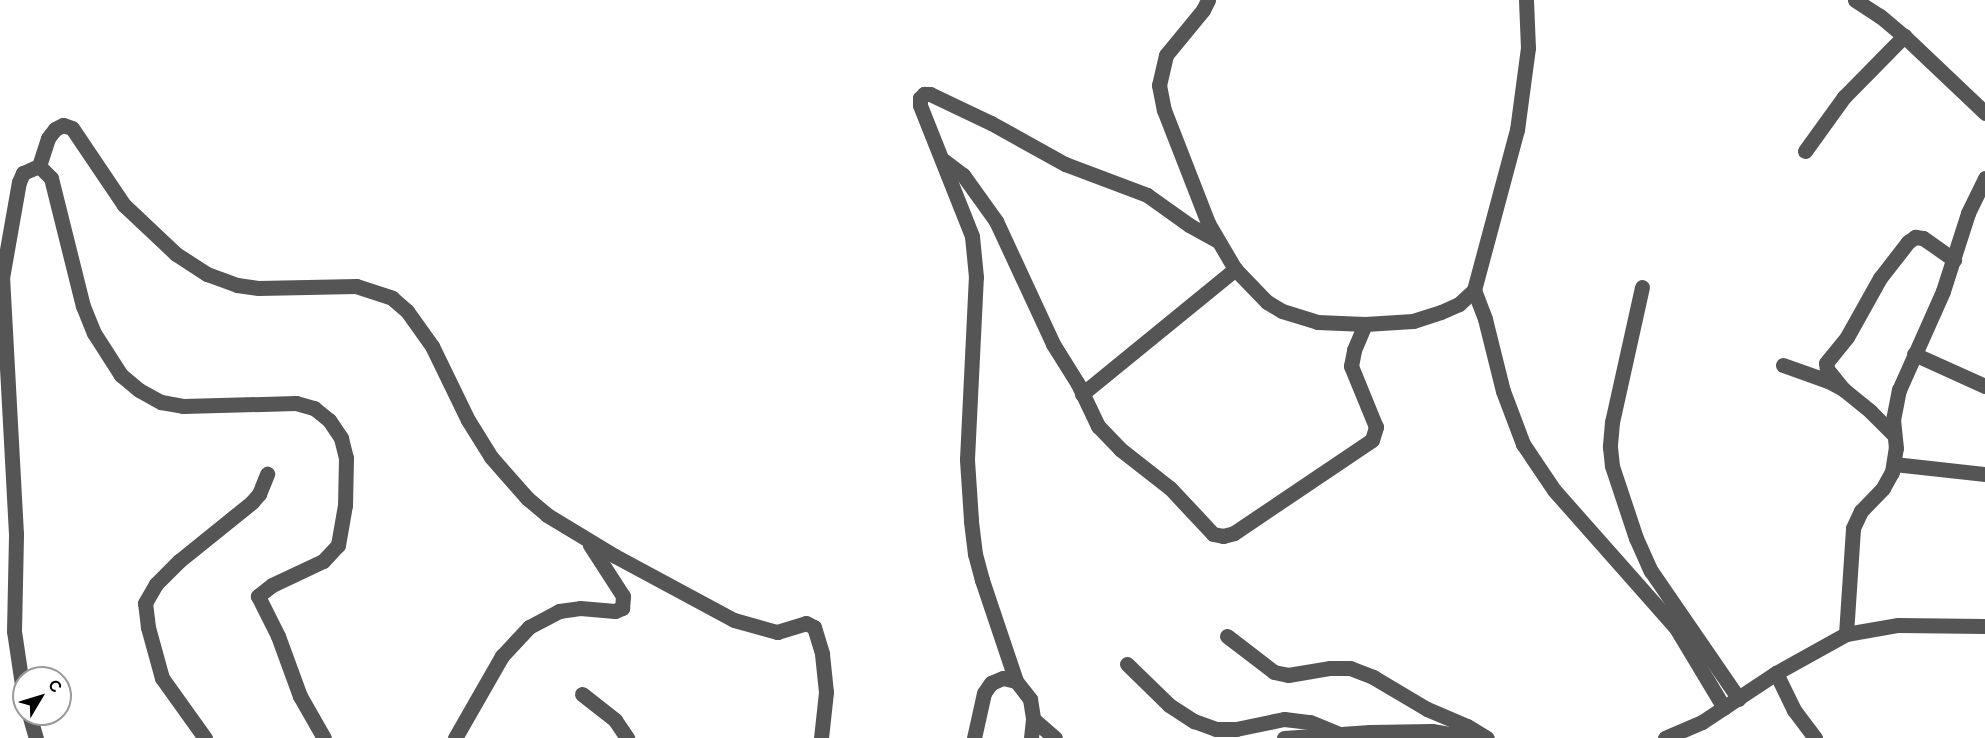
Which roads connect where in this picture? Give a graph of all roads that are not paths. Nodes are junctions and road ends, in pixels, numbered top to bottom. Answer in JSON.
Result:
{"nodes":[{"id":1,"x":1208,"y":0,"type":"edge"},
{"id":2,"x":1526,"y":0,"type":"edge"},
{"id":3,"x":1855,"y":0,"type":"edge"},
{"id":4,"x":1904,"y":36,"type":"junction"},
{"id":5,"x":1985,"y":113,"type":"edge"},
{"id":6,"x":1805,"y":151,"type":"dead end"},
{"id":7,"x":943,"y":160,"type":"junction"},
{"id":8,"x":39,"y":166,"type":"junction"},
{"id":9,"x":1985,"y":178,"type":"edge"},
{"id":10,"x":1216,"y":240,"type":"junction"},
{"id":11,"x":1954,"y":260,"type":"junction"},
{"id":12,"x":1235,"y":269,"type":"junction"},
{"id":13,"x":1642,"y":286,"type":"dead end"},
{"id":14,"x":1474,"y":290,"type":"junction"},
{"id":15,"x":1365,"y":324,"type":"junction"},
{"id":16,"x":1914,"y":354,"type":"junction"},
{"id":17,"x":1783,"y":364,"type":"dead end"},
{"id":18,"x":1985,"y":386,"type":"edge"},
{"id":19,"x":1843,"y":389,"type":"junction"},
{"id":20,"x":1082,"y":394,"type":"junction"},
{"id":21,"x":1894,"y":435,"type":"junction"},
{"id":22,"x":1894,"y":464,"type":"junction"},
{"id":23,"x":267,"y":474,"type":"dead end"},
{"id":24,"x":1985,"y":474,"type":"edge"},
{"id":25,"x":587,"y":540,"type":"junction"},
{"id":26,"x":1963,"y":626,"type":"junction"},
{"id":27,"x":1985,"y":626,"type":"edge"},
{"id":28,"x":1846,"y":634,"type":"junction"},
{"id":29,"x":1985,"y":634,"type":"edge"},
{"id":30,"x":1227,"y":636,"type":"dead end"},
{"id":31,"x":1127,"y":664,"type":"dead end"},
{"id":32,"x":19,"y":666,"type":"edge"},
{"id":33,"x":1776,"y":673,"type":"junction"},
{"id":34,"x":1016,"y":681,"type":"junction"},
{"id":35,"x":582,"y":694,"type":"dead end"},
{"id":36,"x":1739,"y":699,"type":"junction"},
{"id":37,"x":1724,"y":708,"type":"junction"},
{"id":38,"x":1033,"y":719,"type":"junction"},
{"id":39,"x":1337,"y":733,"type":"junction"},
{"id":40,"x":206,"y":738,"type":"edge"},
{"id":41,"x":324,"y":738,"type":"edge"},
{"id":42,"x":455,"y":738,"type":"edge"},
{"id":43,"x":627,"y":738,"type":"edge"},
{"id":44,"x":821,"y":738,"type":"edge"},
{"id":45,"x":974,"y":738,"type":"edge"},
{"id":46,"x":1031,"y":738,"type":"edge"},
{"id":47,"x":1055,"y":738,"type":"edge"},
{"id":48,"x":1284,"y":738,"type":"edge"},
{"id":49,"x":1471,"y":738,"type":"edge"},
{"id":50,"x":1487,"y":738,"type":"edge"},
{"id":51,"x":1665,"y":738,"type":"edge"},
{"id":52,"x":1815,"y":738,"type":"edge"}],
"edges":[{"from":1,"to":10,"type":"street"},
{"from":2,"to":14,"type":"street"},
{"from":3,"to":4,"type":"street"},
{"from":4,"to":5,"type":"street"},
{"from":4,"to":6,"type":"street"},
{"from":7,"to":10,"type":"street"},
{"from":7,"to":20,"type":"street"},
{"from":7,"to":34,"type":"street"},
{"from":8,"to":25,"type":"street"},
{"from":8,"to":32,"type":"street"},
{"from":8,"to":41,"type":"street"},
{"from":9,"to":11,"type":"street"},
{"from":10,"to":12,"type":"street"},
{"from":11,"to":16,"type":"street"},
{"from":11,"to":19,"type":"street"},
{"from":12,"to":15,"type":"street"},
{"from":12,"to":20,"type":"street"},
{"from":13,"to":36,"type":"street"},
{"from":14,"to":15,"type":"street"},
{"from":14,"to":37,"type":"street"},
{"from":15,"to":20,"type":"street"},
{"from":16,"to":18,"type":"street"},
{"from":16,"to":21,"type":"street"},
{"from":17,"to":19,"type":"street"},
{"from":19,"to":21,"type":"street"},
{"from":21,"to":22,"type":"street"},
{"from":22,"to":24,"type":"street"},
{"from":22,"to":28,"type":"street"},
{"from":23,"to":40,"type":"street"},
{"from":25,"to":42,"type":"street"},
{"from":25,"to":44,"type":"street"},
{"from":26,"to":27,"type":"street"},
{"from":26,"to":28,"type":"street"},
{"from":26,"to":29,"type":"street"},
{"from":28,"to":33,"type":"street"},
{"from":30,"to":50,"type":"street"},
{"from":31,"to":39,"type":"street"},
{"from":33,"to":36,"type":"street"},
{"from":33,"to":52,"type":"street"},
{"from":34,"to":38,"type":"street"},
{"from":34,"to":45,"type":"street"},
{"from":35,"to":43,"type":"street"},
{"from":36,"to":37,"type":"street"},
{"from":37,"to":51,"type":"street"},
{"from":38,"to":46,"type":"street"},
{"from":38,"to":47,"type":"street"},
{"from":39,"to":48,"type":"street"},
{"from":39,"to":49,"type":"street"}]}
